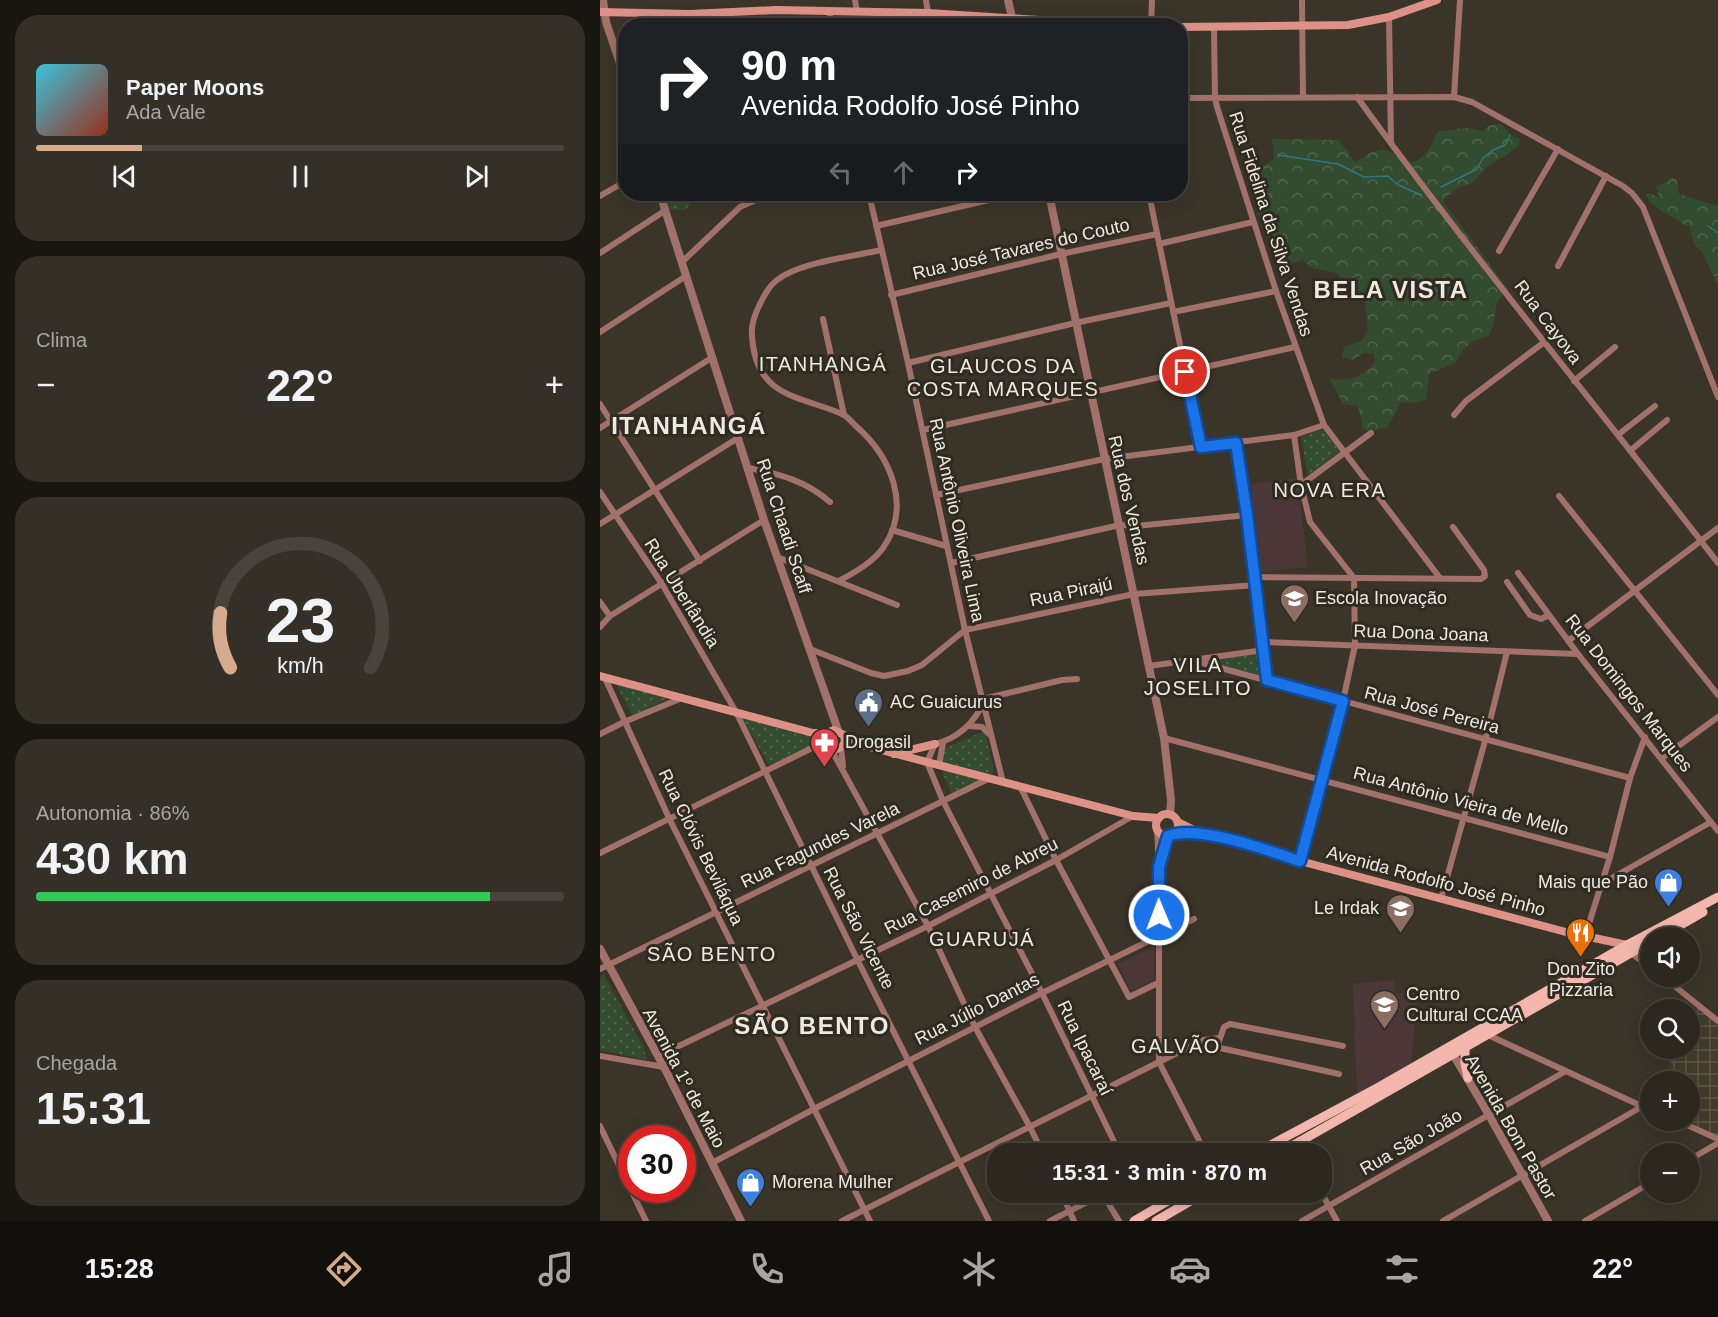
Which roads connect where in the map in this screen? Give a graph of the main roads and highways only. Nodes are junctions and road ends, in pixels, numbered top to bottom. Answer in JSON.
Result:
{"nodes":[{"id":1,"x":1437,"y":0,"type":"edge"},
{"id":2,"x":602,"y":12,"type":"edge"},
{"id":3,"x":975,"y":18,"type":"edge"},
{"id":4,"x":1188,"y":27,"type":"edge"},
{"id":5,"x":602,"y":677,"type":"edge"},
{"id":6,"x":813,"y":732,"type":"junction"},
{"id":7,"x":841,"y":732,"type":"junction"},
{"id":8,"x":827,"y":733,"type":"junction"},
{"id":9,"x":939,"y":743,"type":"road end"},
{"id":10,"x":828,"y":746,"type":"junction"},
{"id":11,"x":866,"y":746,"type":"junction"},
{"id":12,"x":842,"y":747,"type":"junction"},
{"id":13,"x":894,"y":754,"type":"junction"},
{"id":14,"x":1135,"y":817,"type":"junction"},
{"id":15,"x":1159,"y":818,"type":"junction"},
{"id":16,"x":1178,"y":822,"type":"junction"},
{"id":17,"x":1157,"y":828,"type":"junction"},
{"id":18,"x":1200,"y":833,"type":"junction"},
{"id":19,"x":1171,"y":835,"type":"junction"},
{"id":20,"x":1718,"y":897,"type":"edge"},
{"id":21,"x":1718,"y":904,"type":"edge"},
{"id":22,"x":1677,"y":927,"type":"edge"},
{"id":23,"x":1640,"y":946,"type":"edge"},
{"id":24,"x":1625,"y":951,"type":"junction"},
{"id":25,"x":1465,"y":1048,"type":"junction"},
{"id":26,"x":1451,"y":1051,"type":"junction"},
{"id":27,"x":1468,"y":1078,"type":"road end"},
{"id":28,"x":1275,"y":1143,"type":"edge"},
{"id":29,"x":1306,"y":1143,"type":"edge"},
{"id":30,"x":1165,"y":1203,"type":"edge"},
{"id":31,"x":1187,"y":1203,"type":"edge"},
{"id":32,"x":1136,"y":1221,"type":"edge"},
{"id":33,"x":1156,"y":1221,"type":"edge"}],
"edges":[{"from":1,"to":4,"type":"main road"},
{"from":2,"to":3,"type":"main road"},
{"from":5,"to":6,"type":"main road"},
{"from":6,"to":8,"type":"main road"},
{"from":6,"to":10,"type":"main road"},
{"from":7,"to":8,"type":"main road"},
{"from":7,"to":11,"type":"main road"},
{"from":7,"to":12,"type":"main road"},
{"from":8,"to":10,"type":"main road"},
{"from":9,"to":13,"type":"main road"},
{"from":10,"to":12,"type":"main road"},
{"from":11,"to":12,"type":"main road"},
{"from":11,"to":13,"type":"main road"},
{"from":13,"to":14,"type":"main road"},
{"from":14,"to":15,"type":"main road"},
{"from":14,"to":17,"type":"main road"},
{"from":15,"to":16,"type":"main road"},
{"from":15,"to":17,"type":"main road"},
{"from":16,"to":18,"type":"main road"},
{"from":16,"to":19,"type":"main road"},
{"from":17,"to":19,"type":"main road"},
{"from":18,"to":19,"type":"main road"},
{"from":18,"to":24,"type":"main road","name":"Avenida Rodolfo José Pinho"},
{"from":20,"to":24,"type":"main road"},
{"from":21,"to":22,"type":"main road"},
{"from":23,"to":24,"type":"main road"},
{"from":24,"to":25,"type":"main road"},
{"from":24,"to":26,"type":"main road"},
{"from":25,"to":26,"type":"main road"},
{"from":25,"to":27,"type":"main road"},
{"from":26,"to":28,"type":"main road"},
{"from":26,"to":29,"type":"main road"},
{"from":30,"to":32,"type":"main road"},
{"from":31,"to":33,"type":"main road"}]}
